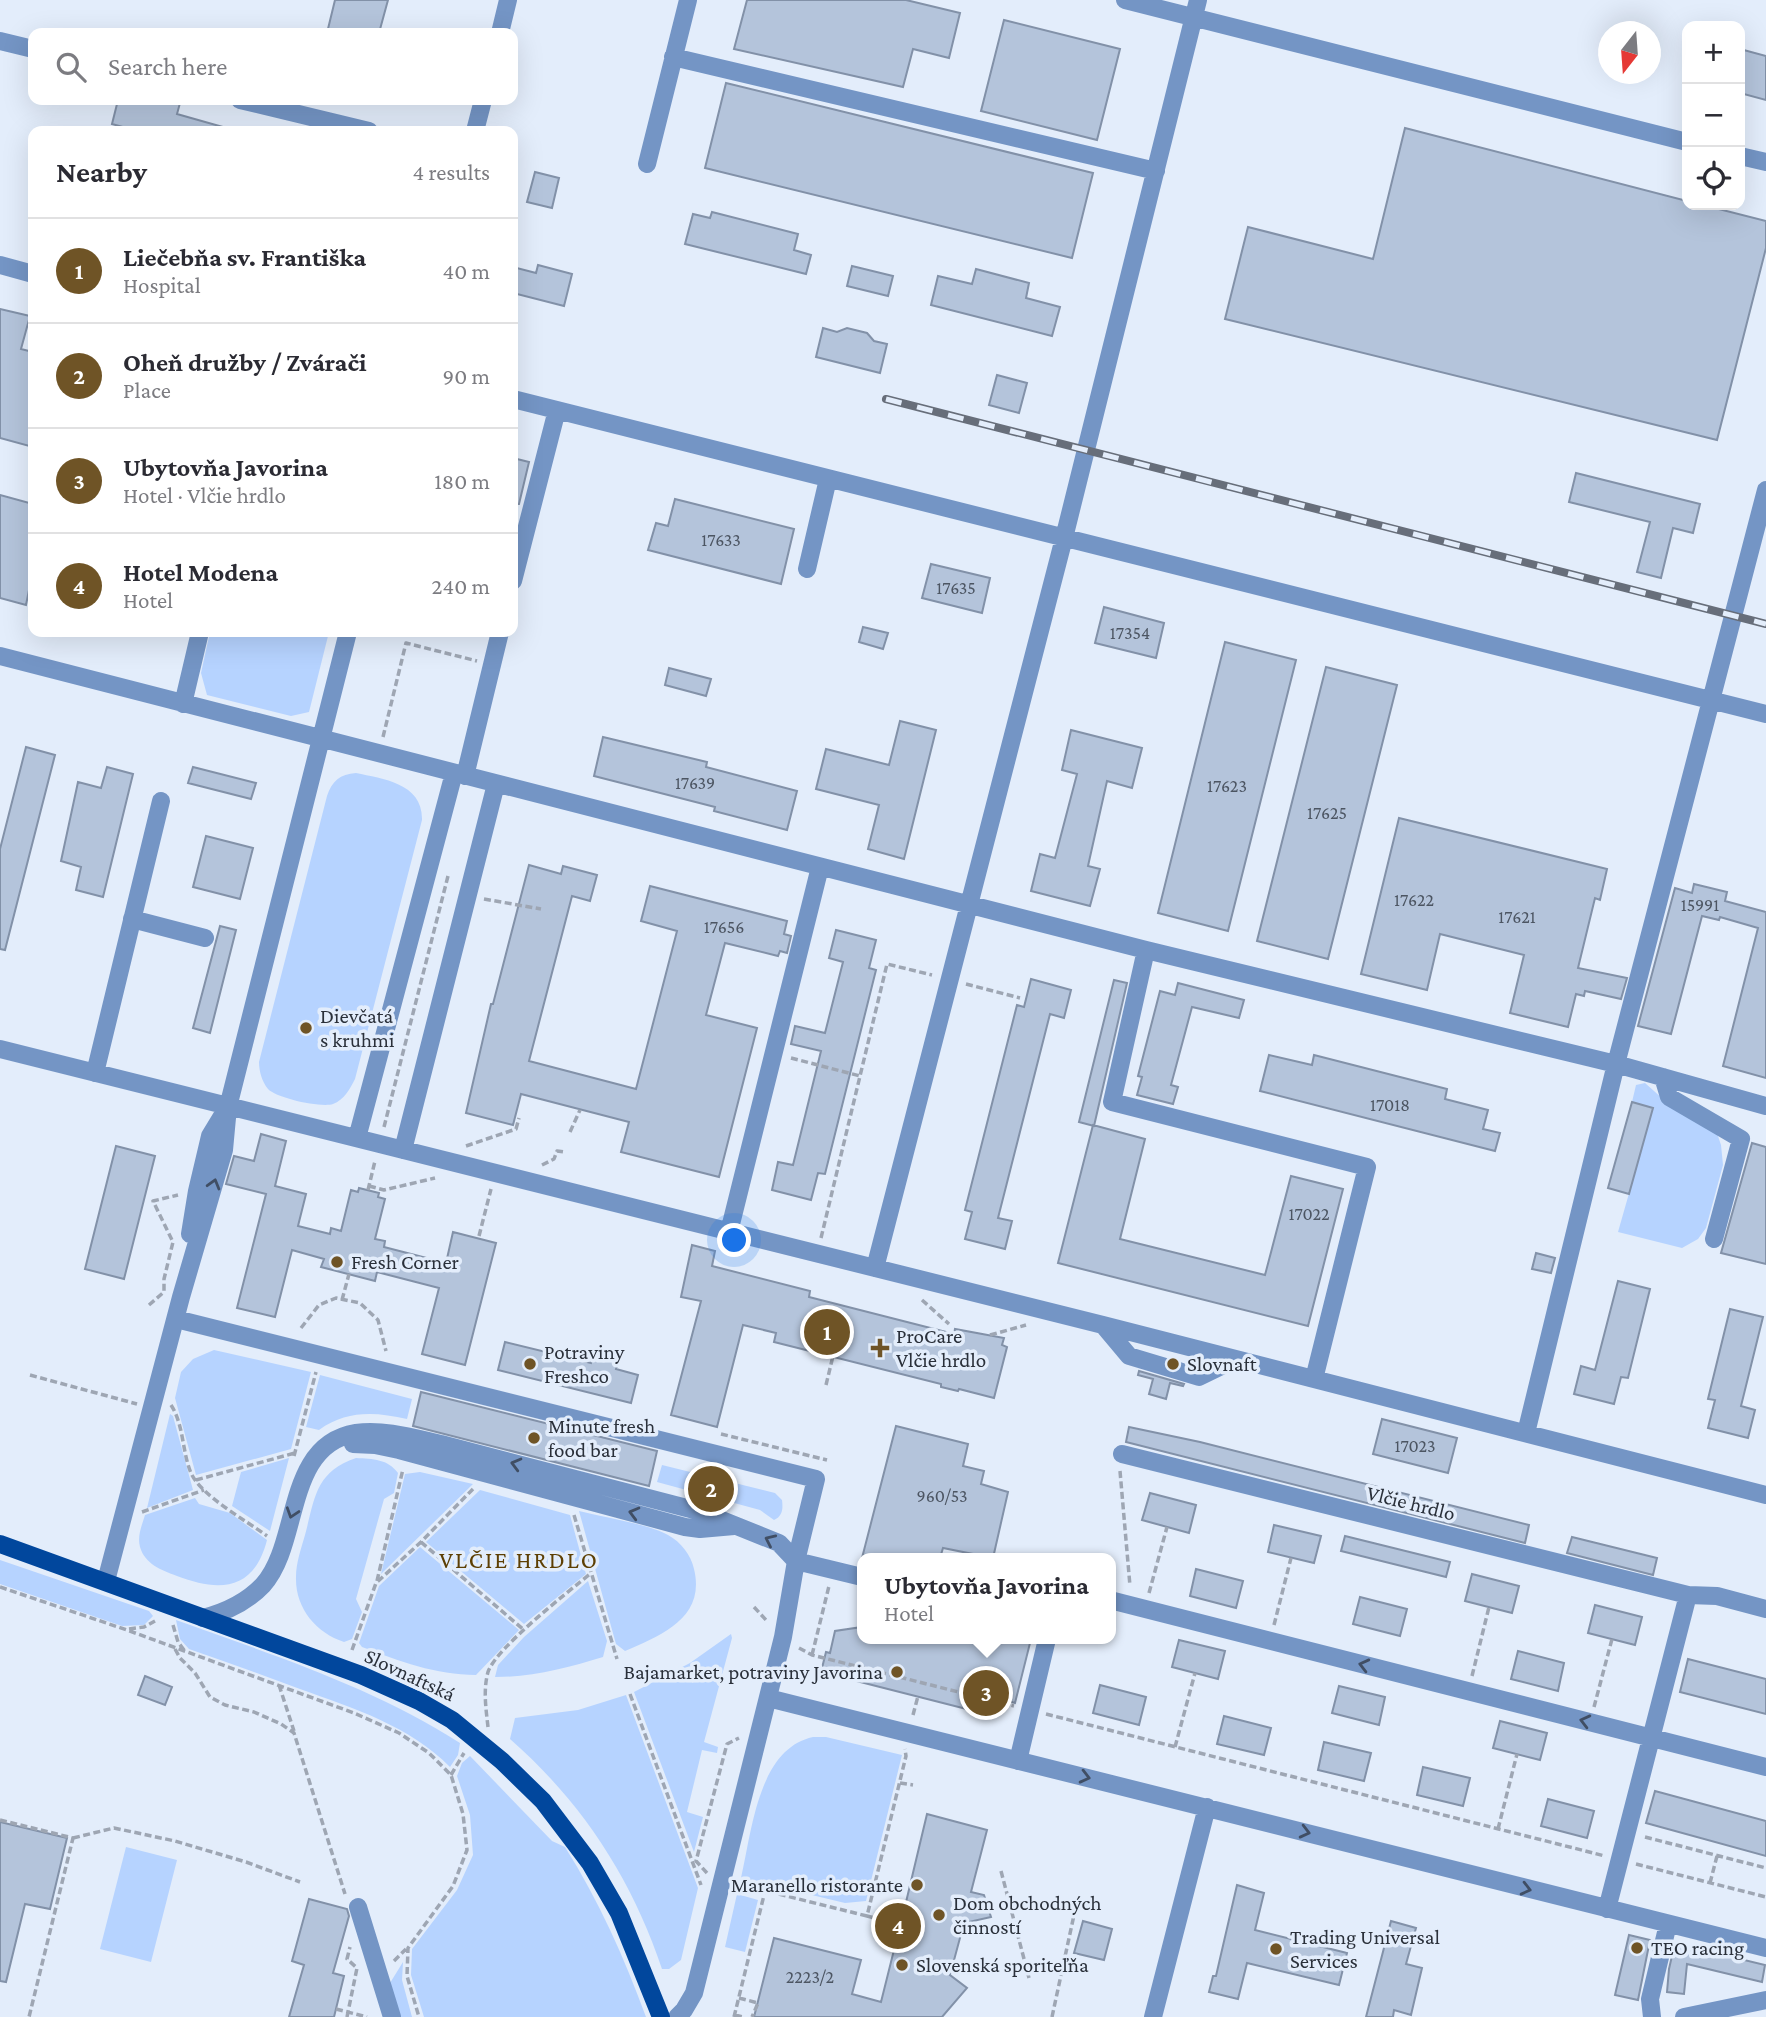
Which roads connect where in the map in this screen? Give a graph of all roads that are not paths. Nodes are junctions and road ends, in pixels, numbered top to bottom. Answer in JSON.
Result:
{"nodes":[{"id":1,"x":508,"y":0,"type":"edge"},
{"id":2,"x":688,"y":0,"type":"edge"},
{"id":3,"x":1125,"y":0,"type":"edge"},
{"id":4,"x":1196,"y":9,"type":"edge"},
{"id":5,"x":501,"y":28,"type":"edge"},
{"id":6,"x":0,"y":41,"type":"edge"},
{"id":7,"x":28,"y":48,"type":"edge"},
{"id":8,"x":673,"y":57,"type":"junction"},
{"id":9,"x":261,"y":105,"type":"edge"},
{"id":10,"x":482,"y":105,"type":"edge"},
{"id":11,"x":348,"y":126,"type":"edge"},
{"id":12,"x":476,"y":126,"type":"edge"},
{"id":13,"x":1682,"y":141,"type":"edge"},
{"id":14,"x":1745,"y":157,"type":"edge"},
{"id":15,"x":1766,"y":162,"type":"edge"},
{"id":16,"x":647,"y":164,"type":"dead end"},
{"id":17,"x":1156,"y":171,"type":"junction"},
{"id":18,"x":0,"y":265,"type":"edge"},
{"id":19,"x":28,"y":273,"type":"edge"},
{"id":20,"x":518,"y":400,"type":"edge"},
{"id":21,"x":557,"y":410,"type":"junction"},
{"id":22,"x":828,"y":479,"type":"junction"},
{"id":23,"x":1766,"y":490,"type":"edge"},
{"id":24,"x":1064,"y":538,"type":"junction"},
{"id":25,"x":518,"y":562,"type":"edge"},
{"id":26,"x":807,"y":569,"type":"dead end"},
{"id":27,"x":199,"y":637,"type":"edge"},
{"id":28,"x":347,"y":637,"type":"edge"},
{"id":29,"x":499,"y":637,"type":"edge"},
{"id":30,"x":0,"y":656,"type":"edge"},
{"id":31,"x":1710,"y":699,"type":"junction"},
{"id":32,"x":183,"y":704,"type":"junction"},
{"id":33,"x":1766,"y":714,"type":"edge"},
{"id":34,"x":321,"y":739,"type":"junction"},
{"id":35,"x":460,"y":775,"type":"junction"},
{"id":36,"x":496,"y":784,"type":"junction"},
{"id":37,"x":161,"y":801,"type":"dead end"},
{"id":38,"x":820,"y":867,"type":"junction"},
{"id":39,"x":970,"y":905,"type":"junction"},
{"id":40,"x":132,"y":919,"type":"junction"},
{"id":41,"x":205,"y":938,"type":"dead end"},
{"id":42,"x":1146,"y":950,"type":"junction"},
{"id":43,"x":0,"y":1049,"type":"edge"},
{"id":44,"x":1616,"y":1064,"type":"junction"},
{"id":45,"x":96,"y":1073,"type":"junction"},
{"id":46,"x":1663,"y":1077,"type":"junction"},
{"id":47,"x":1766,"y":1106,"type":"edge"},
{"id":48,"x":228,"y":1107,"type":"junction"},
{"id":49,"x":357,"y":1138,"type":"junction"},
{"id":50,"x":403,"y":1150,"type":"junction"},
{"id":51,"x":729,"y":1231,"type":"junction"},
{"id":52,"x":1714,"y":1239,"type":"dead end"},
{"id":53,"x":875,"y":1268,"type":"junction"},
{"id":54,"x":181,"y":1297,"type":"junction"},
{"id":55,"x":176,"y":1319,"type":"junction"},
{"id":56,"x":1103,"y":1325,"type":"junction"},
{"id":57,"x":1234,"y":1360,"type":"junction"},
{"id":58,"x":1314,"y":1379,"type":"junction"},
{"id":59,"x":1526,"y":1433,"type":"junction"},
{"id":60,"x":1122,"y":1454,"type":"road end"},
{"id":61,"x":1766,"y":1495,"type":"edge"},
{"id":62,"x":0,"y":1544,"type":"edge"},
{"id":63,"x":796,"y":1561,"type":"junction"},
{"id":64,"x":857,"y":1576,"type":"edge"},
{"id":65,"x":106,"y":1581,"type":"junction"},
{"id":66,"x":1688,"y":1595,"type":"junction"},
{"id":67,"x":1116,"y":1602,"type":"edge"},
{"id":68,"x":1766,"y":1609,"type":"edge"},
{"id":69,"x":203,"y":1618,"type":"junction"},
{"id":70,"x":1046,"y":1644,"type":"edge"},
{"id":71,"x":768,"y":1698,"type":"junction"},
{"id":72,"x":1651,"y":1738,"type":"junction"},
{"id":73,"x":1018,"y":1761,"type":"junction"},
{"id":74,"x":1766,"y":1767,"type":"edge"},
{"id":75,"x":1207,"y":1807,"type":"junction"},
{"id":76,"x":353,"y":1903,"type":"road end"},
{"id":77,"x":1607,"y":1909,"type":"junction"},
{"id":78,"x":1668,"y":1924,"type":"junction"},
{"id":79,"x":1766,"y":1948,"type":"edge"},
{"id":80,"x":1766,"y":2000,"type":"edge"},
{"id":81,"x":392,"y":2017,"type":"edge"},
{"id":82,"x":661,"y":2017,"type":"edge"},
{"id":83,"x":677,"y":2017,"type":"edge"},
{"id":84,"x":1153,"y":2017,"type":"edge"},
{"id":85,"x":1652,"y":2017,"type":"edge"},
{"id":86,"x":1684,"y":2017,"type":"edge"}],
"edges":[{"from":1,"to":5,"type":"street"},
{"from":2,"to":8,"type":"street"},
{"from":3,"to":4,"type":"street"},
{"from":4,"to":13,"type":"street"},
{"from":4,"to":17,"type":"street"},
{"from":6,"to":7,"type":"street"},
{"from":8,"to":16,"type":"street"},
{"from":8,"to":17,"type":"street"},
{"from":9,"to":11,"type":"street"},
{"from":10,"to":12,"type":"street"},
{"from":14,"to":15,"type":"street"},
{"from":17,"to":24,"type":"street"},
{"from":18,"to":19,"type":"street"},
{"from":20,"to":21,"type":"street"},
{"from":21,"to":22,"type":"street"},
{"from":21,"to":25,"type":"street"},
{"from":22,"to":24,"type":"street"},
{"from":22,"to":26,"type":"street"},
{"from":23,"to":31,"type":"street"},
{"from":24,"to":31,"type":"street"},
{"from":24,"to":39,"type":"street"},
{"from":27,"to":32,"type":"street"},
{"from":28,"to":34,"type":"street"},
{"from":29,"to":35,"type":"street"},
{"from":30,"to":32,"type":"street"},
{"from":31,"to":33,"type":"street"},
{"from":31,"to":44,"type":"street"},
{"from":32,"to":34,"type":"street"},
{"from":34,"to":35,"type":"street"},
{"from":34,"to":48,"type":"street"},
{"from":35,"to":36,"type":"street"},
{"from":35,"to":49,"type":"street"},
{"from":36,"to":38,"type":"street"},
{"from":36,"to":50,"type":"street"},
{"from":37,"to":40,"type":"street"},
{"from":38,"to":39,"type":"street"},
{"from":38,"to":51,"type":"street"},
{"from":39,"to":42,"type":"street"},
{"from":39,"to":53,"type":"street"},
{"from":40,"to":41,"type":"street"},
{"from":40,"to":45,"type":"street"},
{"from":42,"to":44,"type":"street"},
{"from":42,"to":58,"type":"street"},
{"from":43,"to":45,"type":"street"},
{"from":44,"to":46,"type":"street"},
{"from":44,"to":59,"type":"street"},
{"from":45,"to":48,"type":"street"},
{"from":46,"to":47,"type":"street"},
{"from":46,"to":52,"type":"street"},
{"from":48,"to":49,"type":"street"},
{"from":54,"to":48,"type":"street","one_way":true},
{"from":48,"to":54,"type":"street"},
{"from":49,"to":50,"type":"street"},
{"from":50,"to":51,"type":"street"},
{"from":51,"to":53,"type":"street"},
{"from":53,"to":56,"type":"street"},
{"from":54,"to":55,"type":"street"},
{"from":55,"to":63,"type":"street"},
{"from":55,"to":65,"type":"street"},
{"from":56,"to":57,"type":"street"},
{"from":56,"to":57,"type":"street"},
{"from":57,"to":58,"type":"street"},
{"from":58,"to":59,"type":"street"},
{"from":59,"to":61,"type":"street"},
{"from":60,"to":66,"type":"street","name":"Vlčie hrdlo"},
{"from":62,"to":65,"type":"main road","name":"Slovnaftská"},
{"from":63,"to":64,"type":"street"},
{"from":63,"to":69,"type":"street","one_way":true},
{"from":63,"to":71,"type":"street"},
{"from":65,"to":69,"type":"main road","name":"Slovnaftská"},
{"from":66,"to":68,"type":"street","name":"Vlčie hrdlo"},
{"from":66,"to":72,"type":"street"},
{"from":72,"to":67,"type":"street","one_way":true},
{"from":69,"to":82,"type":"main road","name":"Slovnaftská"},
{"from":70,"to":73,"type":"street"},
{"from":71,"to":73,"type":"street"},
{"from":71,"to":83,"type":"street"},
{"from":72,"to":74,"type":"street"},
{"from":72,"to":77,"type":"street"},
{"from":73,"to":75,"type":"street","one_way":true},
{"from":75,"to":77,"type":"street","one_way":true},
{"from":75,"to":84,"type":"street"},
{"from":76,"to":81,"type":"street"},
{"from":77,"to":78,"type":"street"},
{"from":78,"to":79,"type":"street"},
{"from":78,"to":85,"type":"street"},
{"from":80,"to":86,"type":"street"}]}
